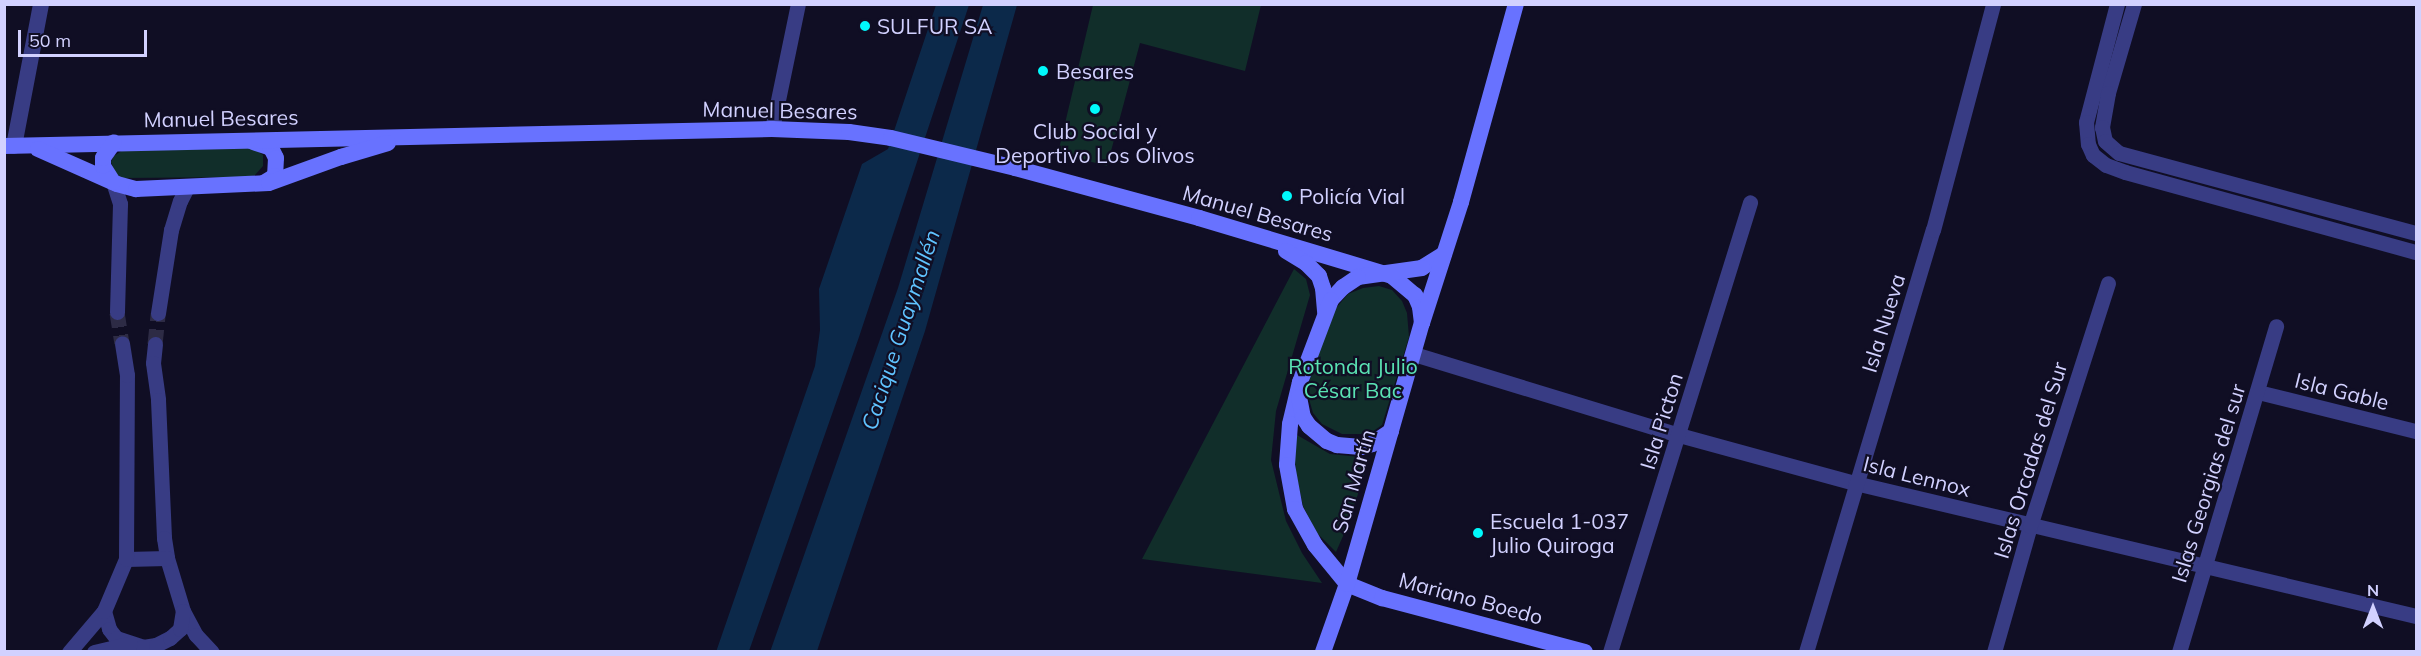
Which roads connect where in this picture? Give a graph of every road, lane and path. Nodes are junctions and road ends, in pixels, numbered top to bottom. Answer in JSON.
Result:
{"nodes":[{"id":1,"x":41,"y":4,"type":"edge"},
{"id":2,"x":798,"y":4,"type":"edge"},
{"id":3,"x":1516,"y":4,"type":"edge"},
{"id":4,"x":1993,"y":4,"type":"edge"},
{"id":5,"x":2117,"y":4,"type":"edge"},
{"id":6,"x":2134,"y":4,"type":"edge"},
{"id":7,"x":772,"y":129,"type":"junction"},
{"id":8,"x":412,"y":137,"type":"junction"},
{"id":9,"x":249,"y":140,"type":"junction"},
{"id":10,"x":114,"y":142,"type":"junction"},
{"id":11,"x":16,"y":146,"type":"edge"},
{"id":12,"x":113,"y":182,"type":"junction"},
{"id":13,"x":263,"y":184,"type":"junction"},
{"id":14,"x":187,"y":187,"type":"junction"},
{"id":15,"x":1750,"y":201,"type":"dead end"},
{"id":16,"x":2416,"y":233,"type":"edge"},
{"id":17,"x":1264,"y":238,"type":"junction"},
{"id":18,"x":2416,"y":252,"type":"edge"},
{"id":19,"x":1444,"y":254,"type":"junction"},
{"id":20,"x":1380,"y":272,"type":"junction"},
{"id":21,"x":2108,"y":283,"type":"dead end"},
{"id":22,"x":117,"y":312,"type":"tunnel mouth"},
{"id":23,"x":1325,"y":312,"type":"junction"},
{"id":24,"x":158,"y":314,"type":"tunnel mouth"},
{"id":25,"x":1422,"y":323,"type":"junction"},
{"id":26,"x":2276,"y":326,"type":"dead end"},
{"id":27,"x":122,"y":344,"type":"tunnel mouth"},
{"id":28,"x":155,"y":344,"type":"tunnel mouth"},
{"id":29,"x":1414,"y":354,"type":"junction"},
{"id":30,"x":1300,"y":382,"type":"junction"},
{"id":31,"x":2258,"y":392,"type":"junction"},
{"id":32,"x":1392,"y":431,"type":"junction"},
{"id":33,"x":2416,"y":431,"type":"edge"},
{"id":34,"x":1679,"y":435,"type":"junction"},
{"id":35,"x":1856,"y":483,"type":"junction"},
{"id":36,"x":2030,"y":526,"type":"junction"},
{"id":37,"x":167,"y":558,"type":"junction"},
{"id":38,"x":126,"y":559,"type":"junction"},
{"id":39,"x":2203,"y":568,"type":"junction"},
{"id":40,"x":1347,"y":584,"type":"junction"},
{"id":41,"x":104,"y":611,"type":"junction"},
{"id":42,"x":183,"y":611,"type":"junction"},
{"id":43,"x":2416,"y":616,"type":"edge"},
{"id":44,"x":130,"y":644,"type":"junction"},
{"id":45,"x":69,"y":651,"type":"edge"},
{"id":46,"x":94,"y":651,"type":"edge"},
{"id":47,"x":212,"y":651,"type":"edge"},
{"id":48,"x":1323,"y":651,"type":"edge"},
{"id":49,"x":1585,"y":651,"type":"edge"},
{"id":50,"x":1610,"y":651,"type":"edge"},
{"id":51,"x":1806,"y":651,"type":"edge"},
{"id":52,"x":1994,"y":651,"type":"edge"},
{"id":53,"x":2179,"y":651,"type":"edge"}],
"edges":[{"from":1,"to":11,"type":"street"},
{"from":2,"to":7,"type":"street"},
{"from":3,"to":19,"type":"main road","name":"San Martín"},
{"from":4,"to":35,"type":"street","name":"Isla Nueva"},
{"from":5,"to":18,"type":"street"},
{"from":6,"to":16,"type":"street"},
{"from":7,"to":8,"type":"main road","name":"Manuel Besares"},
{"from":7,"to":17,"type":"main road","name":"Manuel Besares"},
{"from":8,"to":9,"type":"main road","name":"Manuel Besares"},
{"from":8,"to":13,"type":"main road","name":"Manuel Besares"},
{"from":9,"to":10,"type":"main road","name":"Manuel Besares"},
{"from":9,"to":13,"type":"main road"},
{"from":10,"to":11,"type":"main road","name":"Manuel Besares"},
{"from":10,"to":12,"type":"main road"},
{"from":11,"to":12,"type":"main road","name":"Manuel Besares"},
{"from":12,"to":14,"type":"main road","name":"Manuel Besares"},
{"from":12,"to":22,"type":"street"},
{"from":13,"to":14,"type":"main road","name":"Manuel Besares"},
{"from":14,"to":24,"type":"street"},
{"from":15,"to":34,"type":"street","name":"Isla Picton"},
{"from":17,"to":20,"type":"main road","name":"Manuel Besares"},
{"from":17,"to":23,"type":"main road"},
{"from":19,"to":20,"type":"main road"},
{"from":19,"to":25,"type":"main road","name":"San Martín"},
{"from":20,"to":23,"type":"main road"},
{"from":20,"to":25,"type":"main road"},
{"from":21,"to":36,"type":"street","name":"Islas Orcadas del Sur"},
{"from":23,"to":30,"type":"main road"},
{"from":25,"to":29,"type":"main road","name":"San Martín"},
{"from":26,"to":31,"type":"street","name":"Islas Georgias del sur"},
{"from":27,"to":38,"type":"street"},
{"from":28,"to":37,"type":"street"},
{"from":29,"to":32,"type":"main road","name":"San Martín"},
{"from":29,"to":34,"type":"street","name":"Isla Lennox"},
{"from":30,"to":32,"type":"main road"},
{"from":30,"to":40,"type":"main road"},
{"from":31,"to":33,"type":"street","name":"Isla Gable"},
{"from":31,"to":39,"type":"street","name":"Islas Georgias del sur"},
{"from":32,"to":40,"type":"main road","name":"San Martín"},
{"from":34,"to":35,"type":"street","name":"Isla Lennox"},
{"from":34,"to":50,"type":"street","name":"Isla Picton"},
{"from":35,"to":36,"type":"street","name":"Isla Lennox"},
{"from":35,"to":51,"type":"street","name":"Isla Nueva"},
{"from":36,"to":39,"type":"street","name":"Isla Lennox"},
{"from":36,"to":52,"type":"street","name":"Islas Orcadas del Sur"},
{"from":37,"to":38,"type":"street"},
{"from":37,"to":42,"type":"street"},
{"from":38,"to":41,"type":"street"},
{"from":39,"to":43,"type":"street","name":"Isla Lennox"},
{"from":39,"to":53,"type":"street","name":"Islas Georgias del sur"},
{"from":40,"to":48,"type":"main road","name":"San Martín"},
{"from":40,"to":49,"type":"main road","name":"Mariano Boedo"},
{"from":41,"to":44,"type":"street"},
{"from":41,"to":45,"type":"street"},
{"from":42,"to":44,"type":"street"},
{"from":42,"to":47,"type":"street"},
{"from":44,"to":46,"type":"street"}]}
